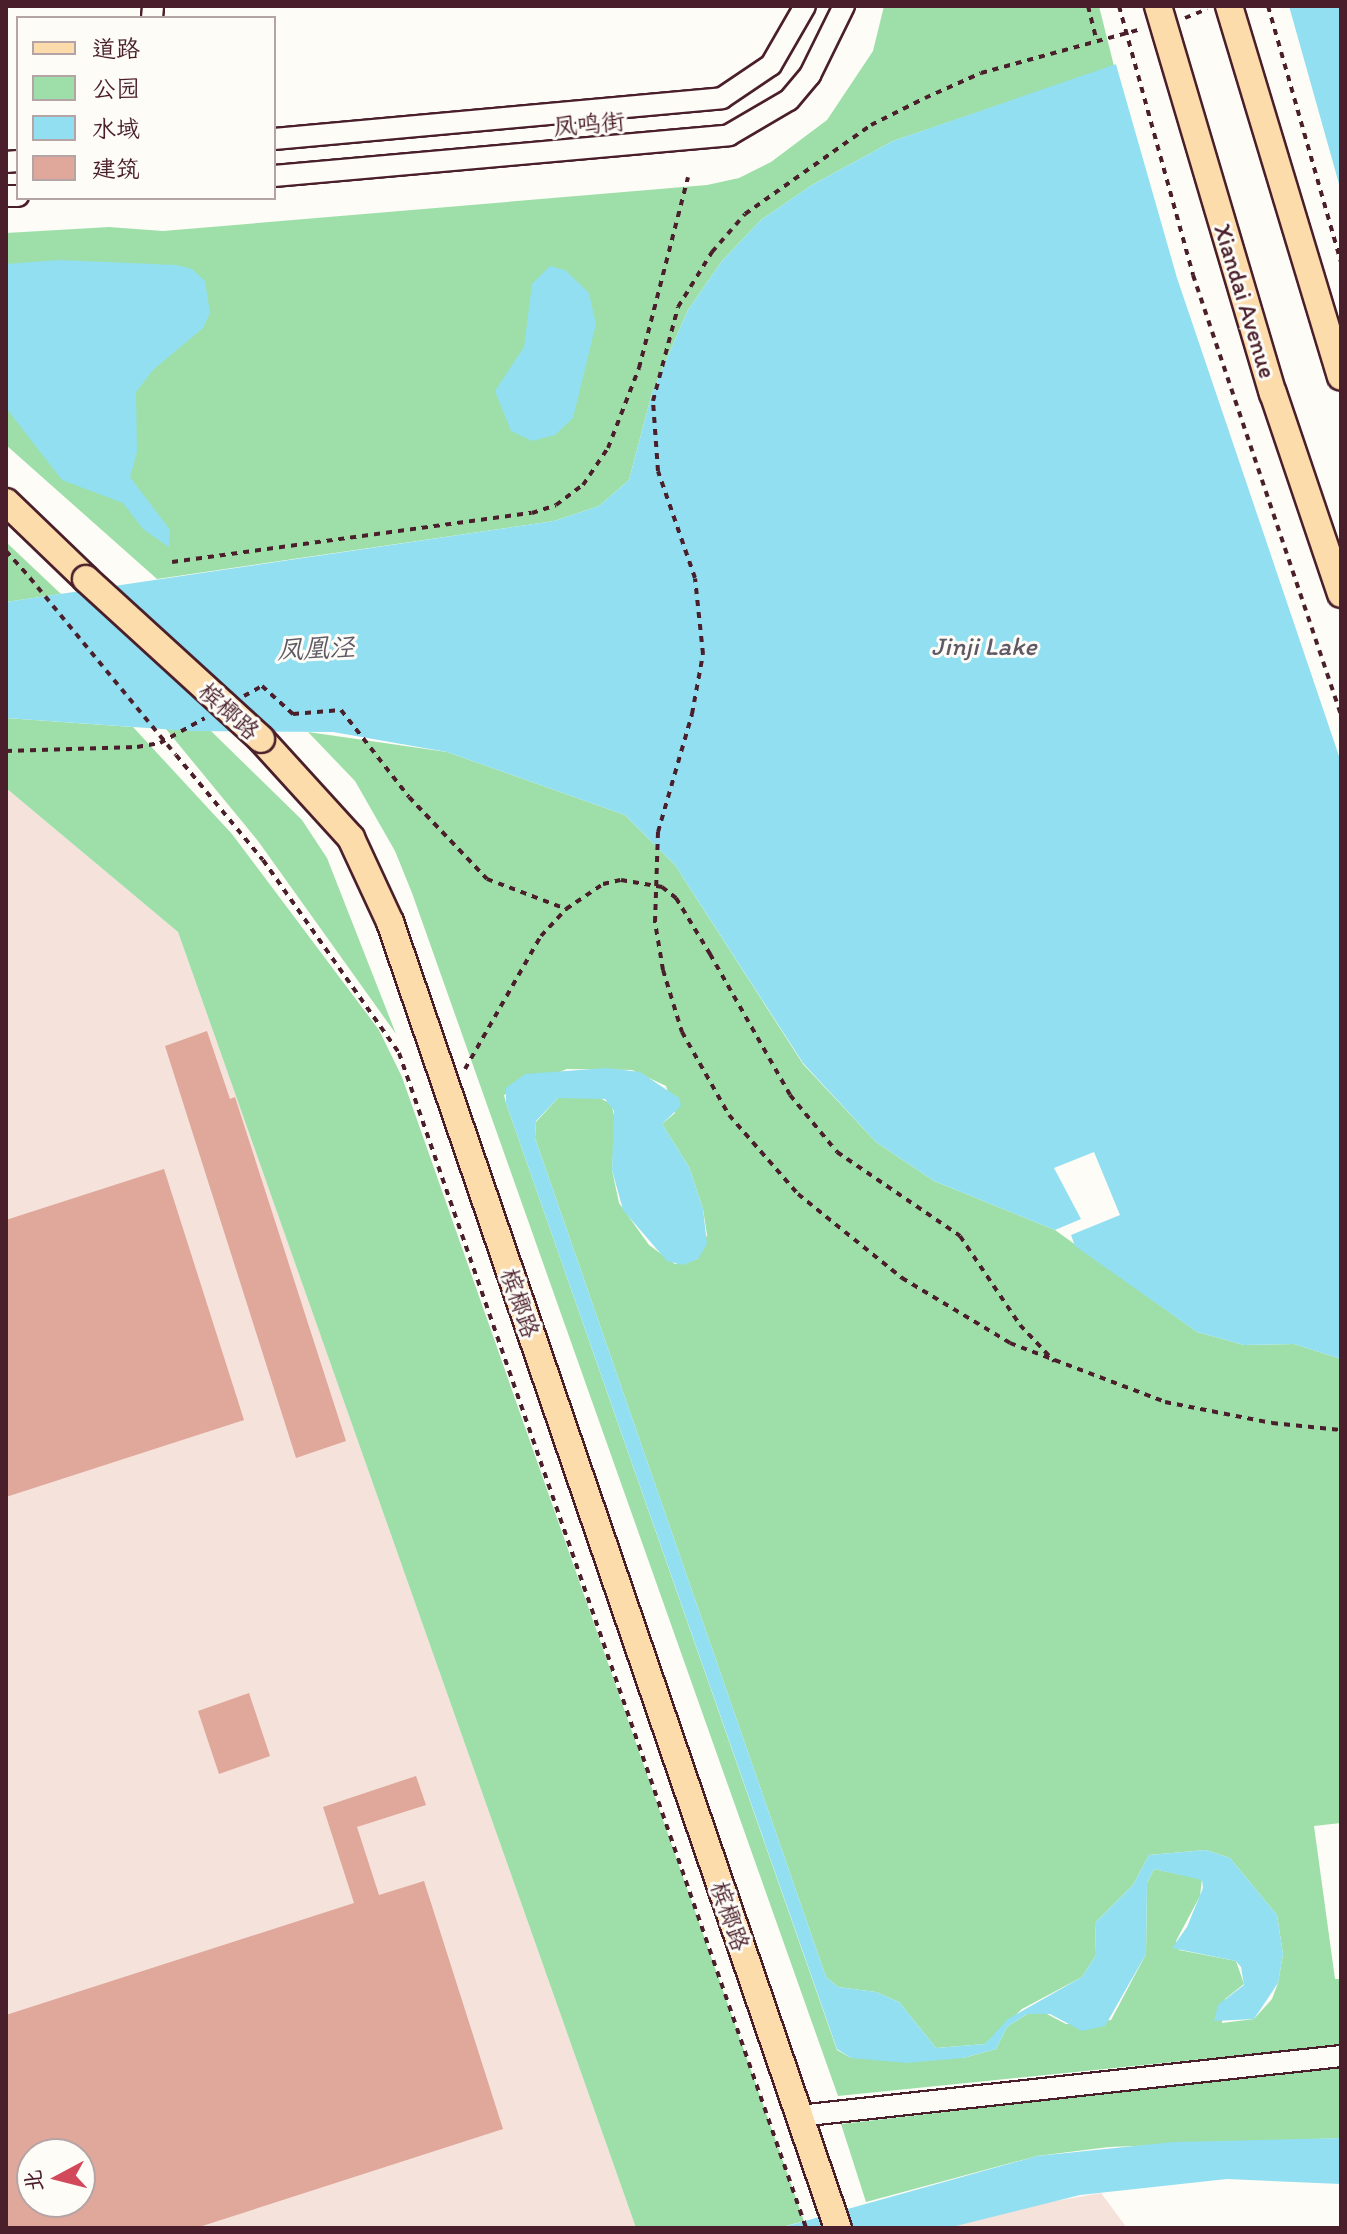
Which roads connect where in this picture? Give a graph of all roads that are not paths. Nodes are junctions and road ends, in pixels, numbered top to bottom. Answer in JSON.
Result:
{"nodes":[{"id":1,"x":805,"y":6,"type":"edge"},
{"id":2,"x":844,"y":6,"type":"edge"},
{"id":3,"x":1229,"y":6,"type":"edge"},
{"id":4,"x":1163,"y":18,"type":"edge"},
{"id":5,"x":276,"y":139,"type":"edge"},
{"id":6,"x":276,"y":176,"type":"edge"},
{"id":7,"x":1341,"y":376,"type":"edge"},
{"id":8,"x":6,"y":502,"type":"edge"},
{"id":9,"x":1341,"y":594,"type":"edge"},
{"id":10,"x":1341,"y":2056,"type":"edge"},
{"id":11,"x":799,"y":2116,"type":"junction"},
{"id":12,"x":834,"y":2218,"type":"edge"}],
"edges":[{"from":1,"to":5,"type":"street","name":"凤鸣街"},
{"from":2,"to":6,"type":"street","name":"凤鸣街"},
{"from":3,"to":7,"type":"main road"},
{"from":4,"to":9,"type":"main road","name":"Xiandai Avenue","bridge":true},
{"from":8,"to":11,"type":"main road","name":"槟榔路","bridge":true},
{"from":10,"to":11,"type":"street"},
{"from":11,"to":12,"type":"main road","name":"槟榔路"}]}
